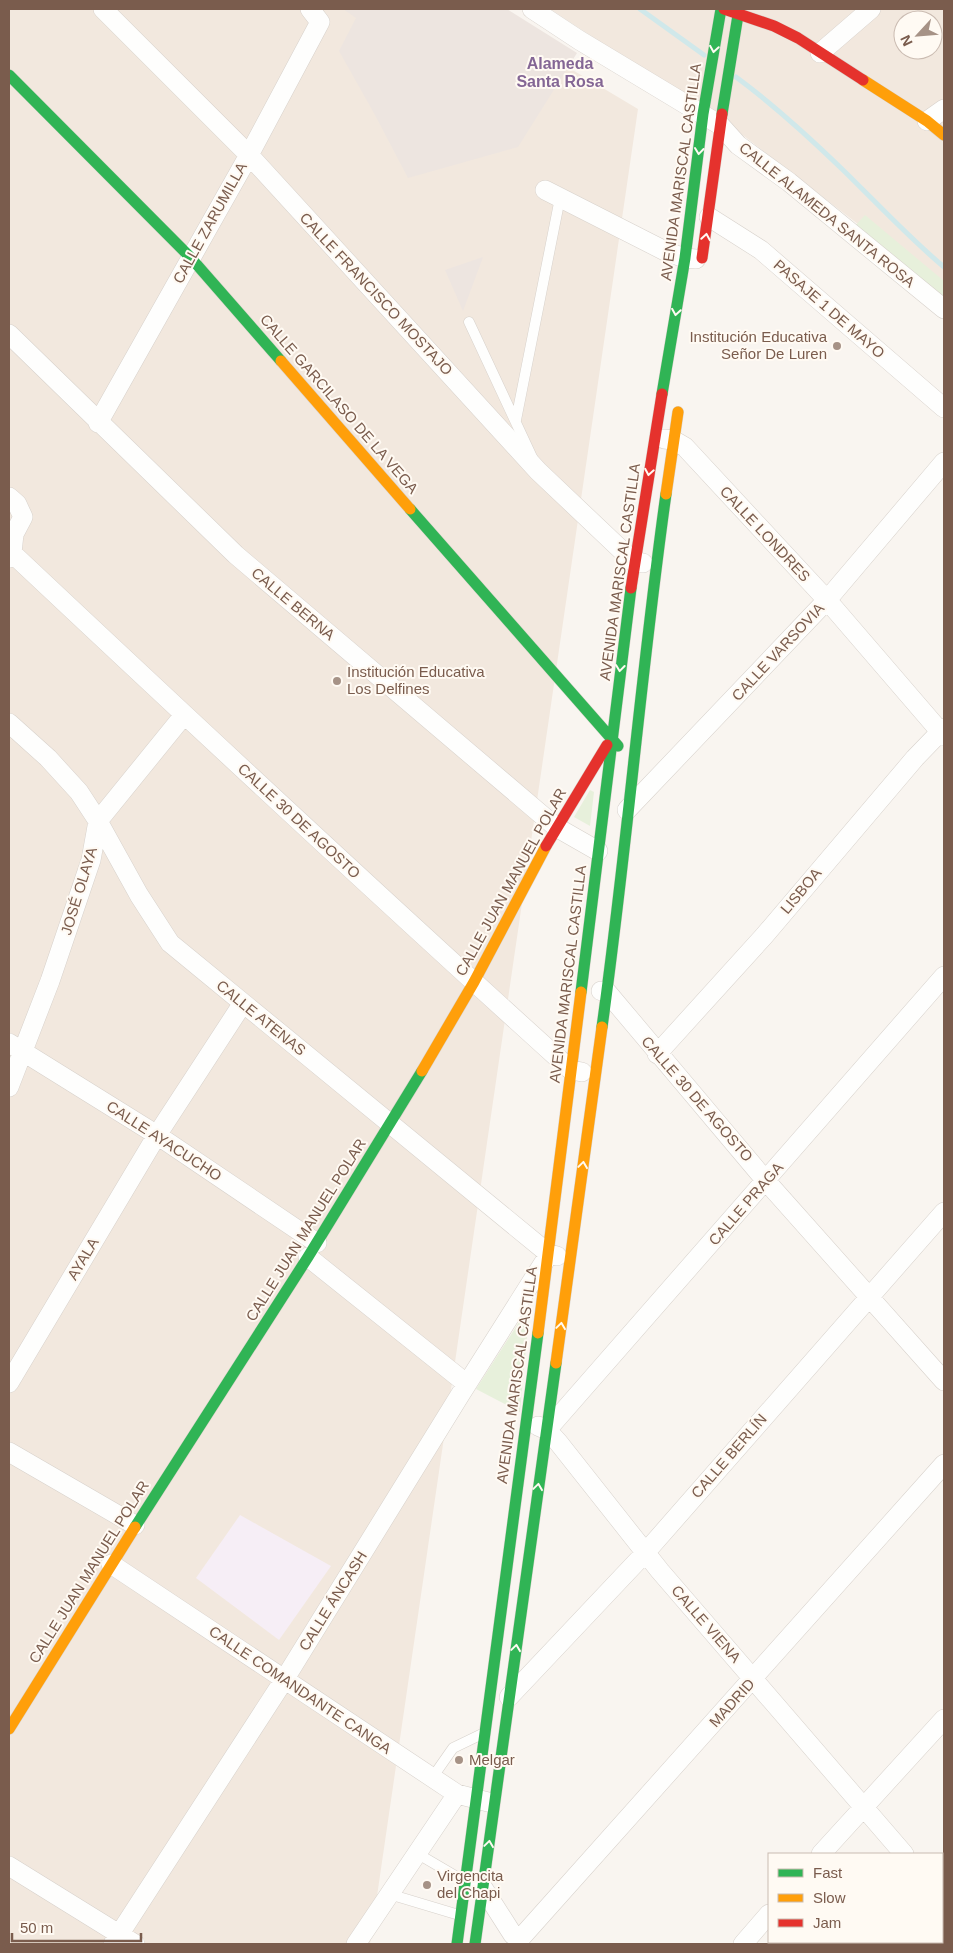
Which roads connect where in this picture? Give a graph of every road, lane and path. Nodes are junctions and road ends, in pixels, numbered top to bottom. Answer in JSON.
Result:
{"nodes":[{"id":1,"x":103,"y":9,"type":"edge"},
{"id":2,"x":532,"y":9,"type":"edge"},
{"id":3,"x":722,"y":9,"type":"edge"},
{"id":4,"x":871,"y":9,"type":"edge"},
{"id":5,"x":739,"y":11,"type":"edge"},
{"id":6,"x":315,"y":16,"type":"edge"},
{"id":7,"x":820,"y":53,"type":"junction"},
{"id":8,"x":9,"y":75,"type":"edge"},
{"id":9,"x":944,"y":109,"type":"edge"},
{"id":10,"x":712,"y":119,"type":"junction"},
{"id":11,"x":927,"y":122,"type":"junction"},
{"id":12,"x":944,"y":135,"type":"edge"},
{"id":13,"x":249,"y":155,"type":"junction"},
{"id":14,"x":553,"y":194,"type":"joint"},
{"id":15,"x":709,"y":217,"type":"junction"},
{"id":16,"x":191,"y":258,"type":"junction"},
{"id":17,"x":696,"y":262,"type":"junction"},
{"id":18,"x":944,"y":310,"type":"edge"},
{"id":19,"x":469,"y":322,"type":"dead end"},
{"id":20,"x":9,"y":334,"type":"edge"},
{"id":21,"x":679,"y":402,"type":"dead end"},
{"id":22,"x":944,"y":408,"type":"edge"},
{"id":23,"x":516,"y":420,"type":"junction"},
{"id":24,"x":98,"y":423,"type":"junction"},
{"id":25,"x":664,"y":439,"type":"junction"},
{"id":26,"x":944,"y":462,"type":"edge"},
{"id":27,"x":538,"y":471,"type":"junction"},
{"id":28,"x":9,"y":498,"type":"edge"},
{"id":29,"x":10,"y":556,"type":"edge"},
{"id":30,"x":634,"y":562,"type":"junction"},
{"id":31,"x":656,"y":564,"type":"junction"},
{"id":32,"x":827,"y":600,"type":"junction"},
{"id":33,"x":184,"y":715,"type":"junction"},
{"id":34,"x":9,"y":723,"type":"edge"},
{"id":35,"x":943,"y":732,"type":"edge"},
{"id":36,"x":611,"y":738,"type":"junction"},
{"id":37,"x":634,"y":764,"type":"junction"},
{"id":38,"x":630,"y":808,"type":"junction"},
{"id":39,"x":98,"y":821,"type":"junction"},
{"id":40,"x":556,"y":827,"type":"junction"},
{"id":41,"x":601,"y":831,"type":"junction"},
{"id":42,"x":598,"y":851,"type":"junction"},
{"id":43,"x":944,"y":976,"type":"edge"},
{"id":44,"x":474,"y":982,"type":"junction"},
{"id":45,"x":582,"y":987,"type":"junction"},
{"id":46,"x":607,"y":992,"type":"junction"},
{"id":47,"x":243,"y":1003,"type":"junction"},
{"id":48,"x":15,"y":1047,"type":"edge"},
{"id":49,"x":657,"y":1054,"type":"junction"},
{"id":50,"x":571,"y":1070,"type":"junction"},
{"id":51,"x":595,"y":1073,"type":"junction"},
{"id":52,"x":9,"y":1087,"type":"edge"},
{"id":53,"x":391,"y":1124,"type":"junction"},
{"id":54,"x":157,"y":1135,"type":"junction"},
{"id":55,"x":766,"y":1181,"type":"junction"},
{"id":56,"x":944,"y":1212,"type":"edge"},
{"id":57,"x":312,"y":1250,"type":"junction"},
{"id":58,"x":549,"y":1254,"type":"junction"},
{"id":59,"x":570,"y":1258,"type":"junction"},
{"id":60,"x":870,"y":1296,"type":"junction"},
{"id":61,"x":944,"y":1381,"type":"edge"},
{"id":62,"x":9,"y":1382,"type":"edge"},
{"id":63,"x":467,"y":1384,"type":"junction"},
{"id":64,"x":527,"y":1420,"type":"junction"},
{"id":65,"x":547,"y":1430,"type":"junction"},
{"id":66,"x":9,"y":1452,"type":"edge"},
{"id":67,"x":944,"y":1464,"type":"edge"},
{"id":68,"x":135,"y":1525,"type":"junction"},
{"id":69,"x":645,"y":1553,"type":"junction"},
{"id":70,"x":111,"y":1564,"type":"junction"},
{"id":71,"x":754,"y":1678,"type":"junction"},
{"id":72,"x":284,"y":1680,"type":"junction"},
{"id":73,"x":509,"y":1696,"type":"junction"},
{"id":74,"x":944,"y":1719,"type":"edge"},
{"id":75,"x":9,"y":1728,"type":"edge"},
{"id":76,"x":483,"y":1734,"type":"junction"},
{"id":77,"x":432,"y":1778,"type":"junction"},
{"id":78,"x":457,"y":1794,"type":"junction"},
{"id":79,"x":475,"y":1800,"type":"junction"},
{"id":80,"x":495,"y":1804,"type":"junction"},
{"id":81,"x":863,"y":1806,"type":"junction"},
{"id":82,"x":822,"y":1853,"type":"edge"},
{"id":83,"x":903,"y":1853,"type":"edge"},
{"id":84,"x":418,"y":1854,"type":"junction"},
{"id":85,"x":9,"y":1866,"type":"edge"},
{"id":86,"x":465,"y":1882,"type":"junction"},
{"id":87,"x":483,"y":1888,"type":"junction"},
{"id":88,"x":389,"y":1894,"type":"junction"},
{"id":89,"x":460,"y":1915,"type":"junction"},
{"id":90,"x":768,"y":1915,"type":"edge"},
{"id":91,"x":479,"y":1921,"type":"junction"},
{"id":92,"x":518,"y":1940,"type":"edge"},
{"id":93,"x":123,"y":1941,"type":"edge"},
{"id":94,"x":356,"y":1944,"type":"edge"},
{"id":95,"x":456,"y":1944,"type":"edge"},
{"id":96,"x":475,"y":1944,"type":"edge"},
{"id":97,"x":743,"y":1944,"type":"edge"}],
"edges":[{"from":1,"to":13,"type":"street","name":"CALLE FRANCISCO MOSTAJO"},
{"from":2,"to":10,"type":"street","name":"CALLE ALAMEDA SANTA ROSA"},
{"from":3,"to":5,"type":"main road"},
{"from":3,"to":10,"type":"main road","name":"AVENIDA MARISCAL CASTILLA","one_way":true},
{"from":4,"to":7,"type":"street"},
{"from":5,"to":7,"type":"main road"},
{"from":5,"to":10,"type":"main road","name":"AVENIDA MARISCAL CASTILLA"},
{"from":6,"to":13,"type":"street","name":"CALLE ZARUMILLA"},
{"from":7,"to":11,"type":"main road"},
{"from":8,"to":16,"type":"main road","name":"CALLE GARCILASO DE LA VEGA"},
{"from":9,"to":11,"type":"street"},
{"from":10,"to":15,"type":"main road","name":"AVENIDA MARISCAL CASTILLA"},
{"from":10,"to":17,"type":"main road","name":"AVENIDA MARISCAL CASTILLA","one_way":true},
{"from":10,"to":18,"type":"street","name":"CALLE ALAMEDA SANTA ROSA"},
{"from":11,"to":12,"type":"main road"},
{"from":13,"to":16,"type":"street","name":"CALLE ZARUMILLA"},
{"from":13,"to":27,"type":"street","name":"CALLE FRANCISCO MOSTAJO"},
{"from":14,"to":17,"type":"street"},
{"from":14,"to":23,"type":"lane"},
{"from":17,"to":15,"type":"main road","name":"AVENIDA MARISCAL CASTILLA","one_way":true},
{"from":15,"to":22,"type":"street","name":"PASAJE 1 DE MAYO"},
{"from":16,"to":24,"type":"street","name":"CALLE ZARUMILLA"},
{"from":16,"to":36,"type":"main road","name":"CALLE GARCILASO DE LA VEGA"},
{"from":17,"to":25,"type":"main road","name":"AVENIDA MARISCAL CASTILLA","one_way":true},
{"from":19,"to":23,"type":"lane"},
{"from":20,"to":24,"type":"street","name":"CALLE BERNA"},
{"from":21,"to":25,"type":"main road","name":"AVENIDA MARISCAL CASTILLA"},
{"from":23,"to":27,"type":"lane"},
{"from":24,"to":40,"type":"street","name":"CALLE BERNA"},
{"from":25,"to":30,"type":"main road","name":"AVENIDA MARISCAL CASTILLA","one_way":true},
{"from":25,"to":31,"type":"main road","name":"AVENIDA MARISCAL CASTILLA"},
{"from":25,"to":32,"type":"street","name":"CALLE LONDRES"},
{"from":26,"to":32,"type":"street","name":"CALLE VARSOVIA"},
{"from":27,"to":30,"type":"street","name":"CALLE FRANCISCO MOSTAJO"},
{"from":28,"to":29,"type":"street"},
{"from":29,"to":33,"type":"street","name":"CALLE 30 DE AGOSTO"},
{"from":30,"to":31,"type":"street"},
{"from":30,"to":36,"type":"main road","name":"AVENIDA MARISCAL CASTILLA","one_way":true},
{"from":31,"to":37,"type":"main road","name":"AVENIDA MARISCAL CASTILLA"},
{"from":32,"to":35,"type":"street","name":"CALLE LONDRES"},
{"from":32,"to":38,"type":"street","name":"CALLE VARSOVIA"},
{"from":33,"to":39,"type":"street","name":"JOSÉ OLAYA"},
{"from":33,"to":44,"type":"street","name":"CALLE 30 DE AGOSTO"},
{"from":34,"to":39,"type":"street","name":"CALLE ATENAS"},
{"from":35,"to":49,"type":"street","name":"LISBOA"},
{"from":36,"to":37,"type":"main road","name":"CALLE GARCILASO DE LA VEGA"},
{"from":36,"to":40,"type":"main road","name":"CALLE JUAN MANUEL POLAR"},
{"from":36,"to":41,"type":"main road","name":"AVENIDA MARISCAL CASTILLA"},
{"from":37,"to":38,"type":"main road","name":"AVENIDA MARISCAL CASTILLA"},
{"from":38,"to":41,"type":"street","name":"CALLE VARSOVIA"},
{"from":38,"to":46,"type":"main road","name":"AVENIDA MARISCAL CASTILLA"},
{"from":39,"to":47,"type":"street","name":"CALLE ATENAS"},
{"from":39,"to":48,"type":"street","name":"JOSÉ OLAYA"},
{"from":40,"to":42,"type":"street","name":"CALLE BERNA"},
{"from":40,"to":44,"type":"main road","name":"CALLE JUAN MANUEL POLAR"},
{"from":41,"to":42,"type":"main road","name":"AVENIDA MARISCAL CASTILLA"},
{"from":42,"to":45,"type":"main road","name":"AVENIDA MARISCAL CASTILLA"},
{"from":43,"to":55,"type":"street","name":"CALLE PRAGA"},
{"from":44,"to":50,"type":"street","name":"CALLE 30 DE AGOSTO"},
{"from":44,"to":53,"type":"main road","name":"CALLE JUAN MANUEL POLAR"},
{"from":45,"to":46,"type":"street"},
{"from":45,"to":50,"type":"main road","name":"AVENIDA MARISCAL CASTILLA"},
{"from":46,"to":49,"type":"street","name":"CALLE 30 DE AGOSTO"},
{"from":46,"to":51,"type":"main road","name":"AVENIDA MARISCAL CASTILLA"},
{"from":47,"to":53,"type":"street","name":"CALLE ATENAS"},
{"from":47,"to":54,"type":"street","name":"AYALA"},
{"from":48,"to":52,"type":"street","name":"JOSÉ OLAYA"},
{"from":48,"to":54,"type":"street","name":"CALLE AYACUCHO"},
{"from":49,"to":55,"type":"street","name":"CALLE 30 DE AGOSTO"},
{"from":50,"to":51,"type":"street"},
{"from":50,"to":58,"type":"main road","name":"AVENIDA MARISCAL CASTILLA"},
{"from":59,"to":51,"type":"main road","name":"AVENIDA MARISCAL CASTILLA","one_way":true},
{"from":53,"to":57,"type":"main road","name":"CALLE JUAN MANUEL POLAR"},
{"from":53,"to":58,"type":"street","name":"CALLE ATENAS"},
{"from":54,"to":57,"type":"street","name":"CALLE AYACUCHO"},
{"from":54,"to":62,"type":"street","name":"AYALA"},
{"from":55,"to":60,"type":"street","name":"CALLE 30 DE AGOSTO"},
{"from":55,"to":65,"type":"street","name":"CALLE PRAGA"},
{"from":56,"to":60,"type":"street","name":"CALLE BERLÍN"},
{"from":57,"to":63,"type":"street"},
{"from":57,"to":68,"type":"main road","name":"CALLE JUAN MANUEL POLAR"},
{"from":58,"to":59,"type":"street","name":"CALLE ATENAS"},
{"from":58,"to":63,"type":"street","name":"CALLE ÁNCASH"},
{"from":58,"to":64,"type":"main road","name":"AVENIDA MARISCAL CASTILLA"},
{"from":65,"to":59,"type":"main road","name":"AVENIDA MARISCAL CASTILLA","one_way":true},
{"from":60,"to":61,"type":"street","name":"CALLE 30 DE AGOSTO"},
{"from":60,"to":69,"type":"street","name":"CALLE BERLÍN"},
{"from":63,"to":72,"type":"street","name":"CALLE ÁNCASH"},
{"from":64,"to":65,"type":"street","name":"CALLE VIENA"},
{"from":64,"to":76,"type":"main road","name":"AVENIDA MARISCAL CASTILLA"},
{"from":65,"to":69,"type":"street","name":"CALLE VIENA"},
{"from":73,"to":65,"type":"main road","name":"AVENIDA MARISCAL CASTILLA","one_way":true},
{"from":66,"to":68,"type":"street"},
{"from":67,"to":71,"type":"street","name":"MADRID"},
{"from":68,"to":70,"type":"main road","name":"CALLE JUAN MANUEL POLAR"},
{"from":69,"to":71,"type":"street","name":"CALLE VIENA"},
{"from":69,"to":73,"type":"street","name":"CALLE BERLÍN"},
{"from":70,"to":72,"type":"street","name":"CALLE COMANDANTE CANGA"},
{"from":70,"to":75,"type":"main road","name":"CALLE JUAN MANUEL POLAR"},
{"from":71,"to":81,"type":"street","name":"CALLE VIENA"},
{"from":71,"to":92,"type":"street","name":"MADRID"},
{"from":72,"to":77,"type":"street","name":"CALLE COMANDANTE CANGA"},
{"from":72,"to":93,"type":"street","name":"CALLE ÁNCASH"},
{"from":73,"to":80,"type":"main road","name":"AVENIDA MARISCAL CASTILLA"},
{"from":74,"to":81,"type":"street"},
{"from":76,"to":77,"type":"lane"},
{"from":76,"to":79,"type":"main road","name":"AVENIDA MARISCAL CASTILLA"},
{"from":77,"to":78,"type":"street","name":"CALLE COMANDANTE CANGA"},
{"from":78,"to":79,"type":"street","name":"CALLE COMANDANTE CANGA"},
{"from":78,"to":84,"type":"street"},
{"from":79,"to":80,"type":"street","name":"CALLE COMANDANTE CANGA"},
{"from":79,"to":86,"type":"main road","name":"AVENIDA MARISCAL CASTILLA"},
{"from":87,"to":80,"type":"main road","name":"AVENIDA MARISCAL CASTILLA","one_way":true},
{"from":81,"to":82,"type":"street"},
{"from":81,"to":83,"type":"street","name":"CALLE VIENA"},
{"from":84,"to":86,"type":"lane"},
{"from":84,"to":88,"type":"street"},
{"from":85,"to":93,"type":"street"},
{"from":86,"to":87,"type":"street"},
{"from":86,"to":89,"type":"main road","name":"AVENIDA MARISCAL CASTILLA"},
{"from":87,"to":91,"type":"main road","name":"AVENIDA MARISCAL CASTILLA"},
{"from":87,"to":92,"type":"street"},
{"from":88,"to":89,"type":"lane"},
{"from":88,"to":94,"type":"street"},
{"from":89,"to":91,"type":"street"},
{"from":89,"to":95,"type":"main road","name":"AVENIDA MARISCAL CASTILLA"},
{"from":90,"to":97,"type":"street"},
{"from":91,"to":92,"type":"street"},
{"from":91,"to":96,"type":"main road","name":"AVENIDA MARISCAL CASTILLA"}]}
